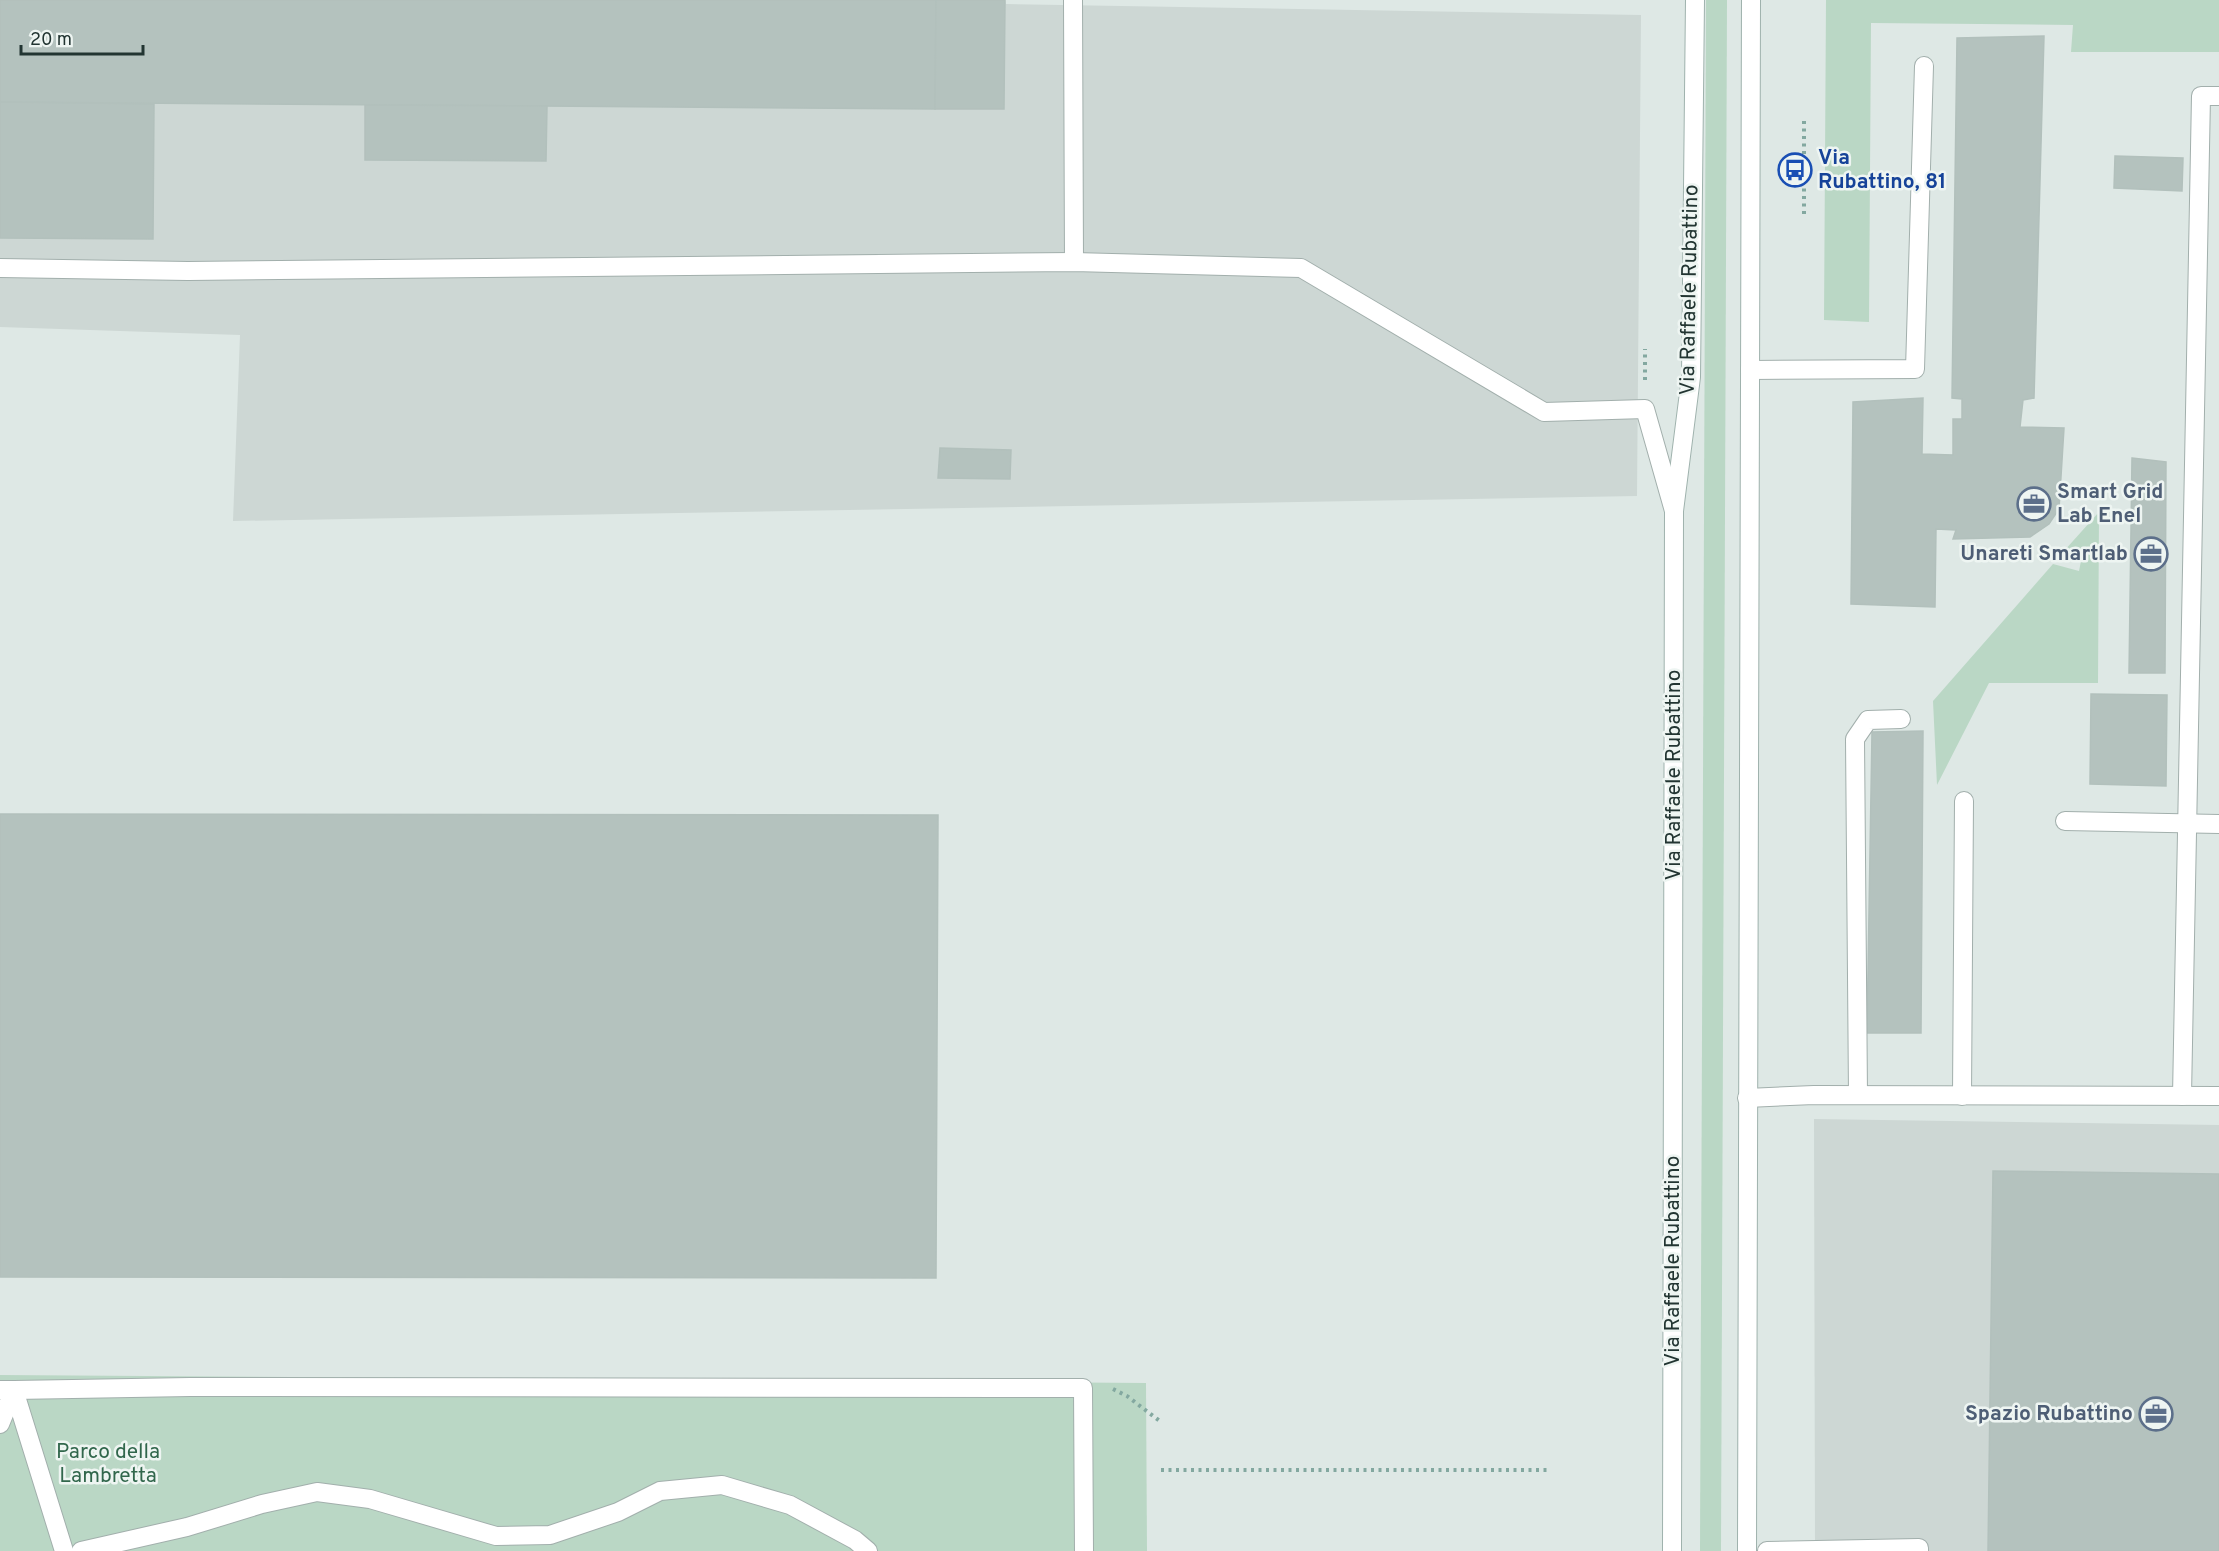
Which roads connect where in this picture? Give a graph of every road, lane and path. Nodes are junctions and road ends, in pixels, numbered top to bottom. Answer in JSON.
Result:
{"nodes":[{"id":1,"x":1073,"y":0,"type":"edge"},
{"id":2,"x":1695,"y":0,"type":"edge"},
{"id":3,"x":1751,"y":0,"type":"edge"},
{"id":4,"x":1924,"y":66,"type":"dead end"},
{"id":5,"x":2219,"y":96,"type":"edge"},
{"id":6,"x":1804,"y":119,"type":"dead end"},
{"id":7,"x":1804,"y":214,"type":"dead end"},
{"id":8,"x":1074,"y":262,"type":"junction"},
{"id":9,"x":0,"y":268,"type":"edge"},
{"id":10,"x":1646,"y":349,"type":"dead end"},
{"id":11,"x":1750,"y":370,"type":"junction"},
{"id":12,"x":1645,"y":390,"type":"dead end"},
{"id":13,"x":1674,"y":511,"type":"junction"},
{"id":14,"x":1901,"y":719,"type":"dead end"},
{"id":15,"x":1964,"y":801,"type":"dead end"},
{"id":16,"x":2065,"y":821,"type":"dead end"},
{"id":17,"x":2187,"y":823,"type":"junction"},
{"id":18,"x":2219,"y":824,"type":"edge"},
{"id":19,"x":1858,"y":1095,"type":"junction"},
{"id":20,"x":1962,"y":1096,"type":"junction"},
{"id":21,"x":2182,"y":1096,"type":"junction"},
{"id":22,"x":2219,"y":1096,"type":"edge"},
{"id":23,"x":1747,"y":1098,"type":"junction"},
{"id":24,"x":1083,"y":1388,"type":"junction"},
{"id":25,"x":7,"y":1390,"type":"edge"},
{"id":26,"x":1161,"y":1422,"type":"dead end"},
{"id":27,"x":0,"y":1424,"type":"edge"},
{"id":28,"x":1161,"y":1470,"type":"dead end"},
{"id":29,"x":1548,"y":1470,"type":"dead end"},
{"id":30,"x":64,"y":1551,"type":"edge"},
{"id":31,"x":81,"y":1551,"type":"edge"},
{"id":32,"x":868,"y":1551,"type":"edge"},
{"id":33,"x":1084,"y":1551,"type":"edge"},
{"id":34,"x":1672,"y":1551,"type":"edge"},
{"id":35,"x":1747,"y":1551,"type":"edge"},
{"id":36,"x":1767,"y":1551,"type":"edge"},
{"id":37,"x":1919,"y":1551,"type":"edge"}],
"edges":[{"from":1,"to":8,"type":"street"},
{"from":2,"to":13,"type":"street","name":"Via Raffaele Rubattino"},
{"from":3,"to":11,"type":"street"},
{"from":4,"to":11,"type":"street"},
{"from":5,"to":17,"type":"street"},
{"from":6,"to":7,"type":"path"},
{"from":8,"to":9,"type":"street"},
{"from":8,"to":13,"type":"street"},
{"from":10,"to":12,"type":"path"},
{"from":11,"to":23,"type":"street"},
{"from":13,"to":34,"type":"street","name":"Via Raffaele Rubattino"},
{"from":14,"to":19,"type":"street"},
{"from":15,"to":20,"type":"street"},
{"from":16,"to":17,"type":"street"},
{"from":17,"to":18,"type":"street"},
{"from":17,"to":21,"type":"street"},
{"from":19,"to":20,"type":"street"},
{"from":19,"to":23,"type":"street"},
{"from":20,"to":21,"type":"street"},
{"from":21,"to":22,"type":"street"},
{"from":23,"to":35,"type":"street"},
{"from":24,"to":25,"type":"street"},
{"from":24,"to":26,"type":"path"},
{"from":24,"to":33,"type":"street"},
{"from":25,"to":27,"type":"street"},
{"from":25,"to":30,"type":"street"},
{"from":28,"to":29,"type":"path"},
{"from":31,"to":32,"type":"street"},
{"from":36,"to":37,"type":"street"}]}
